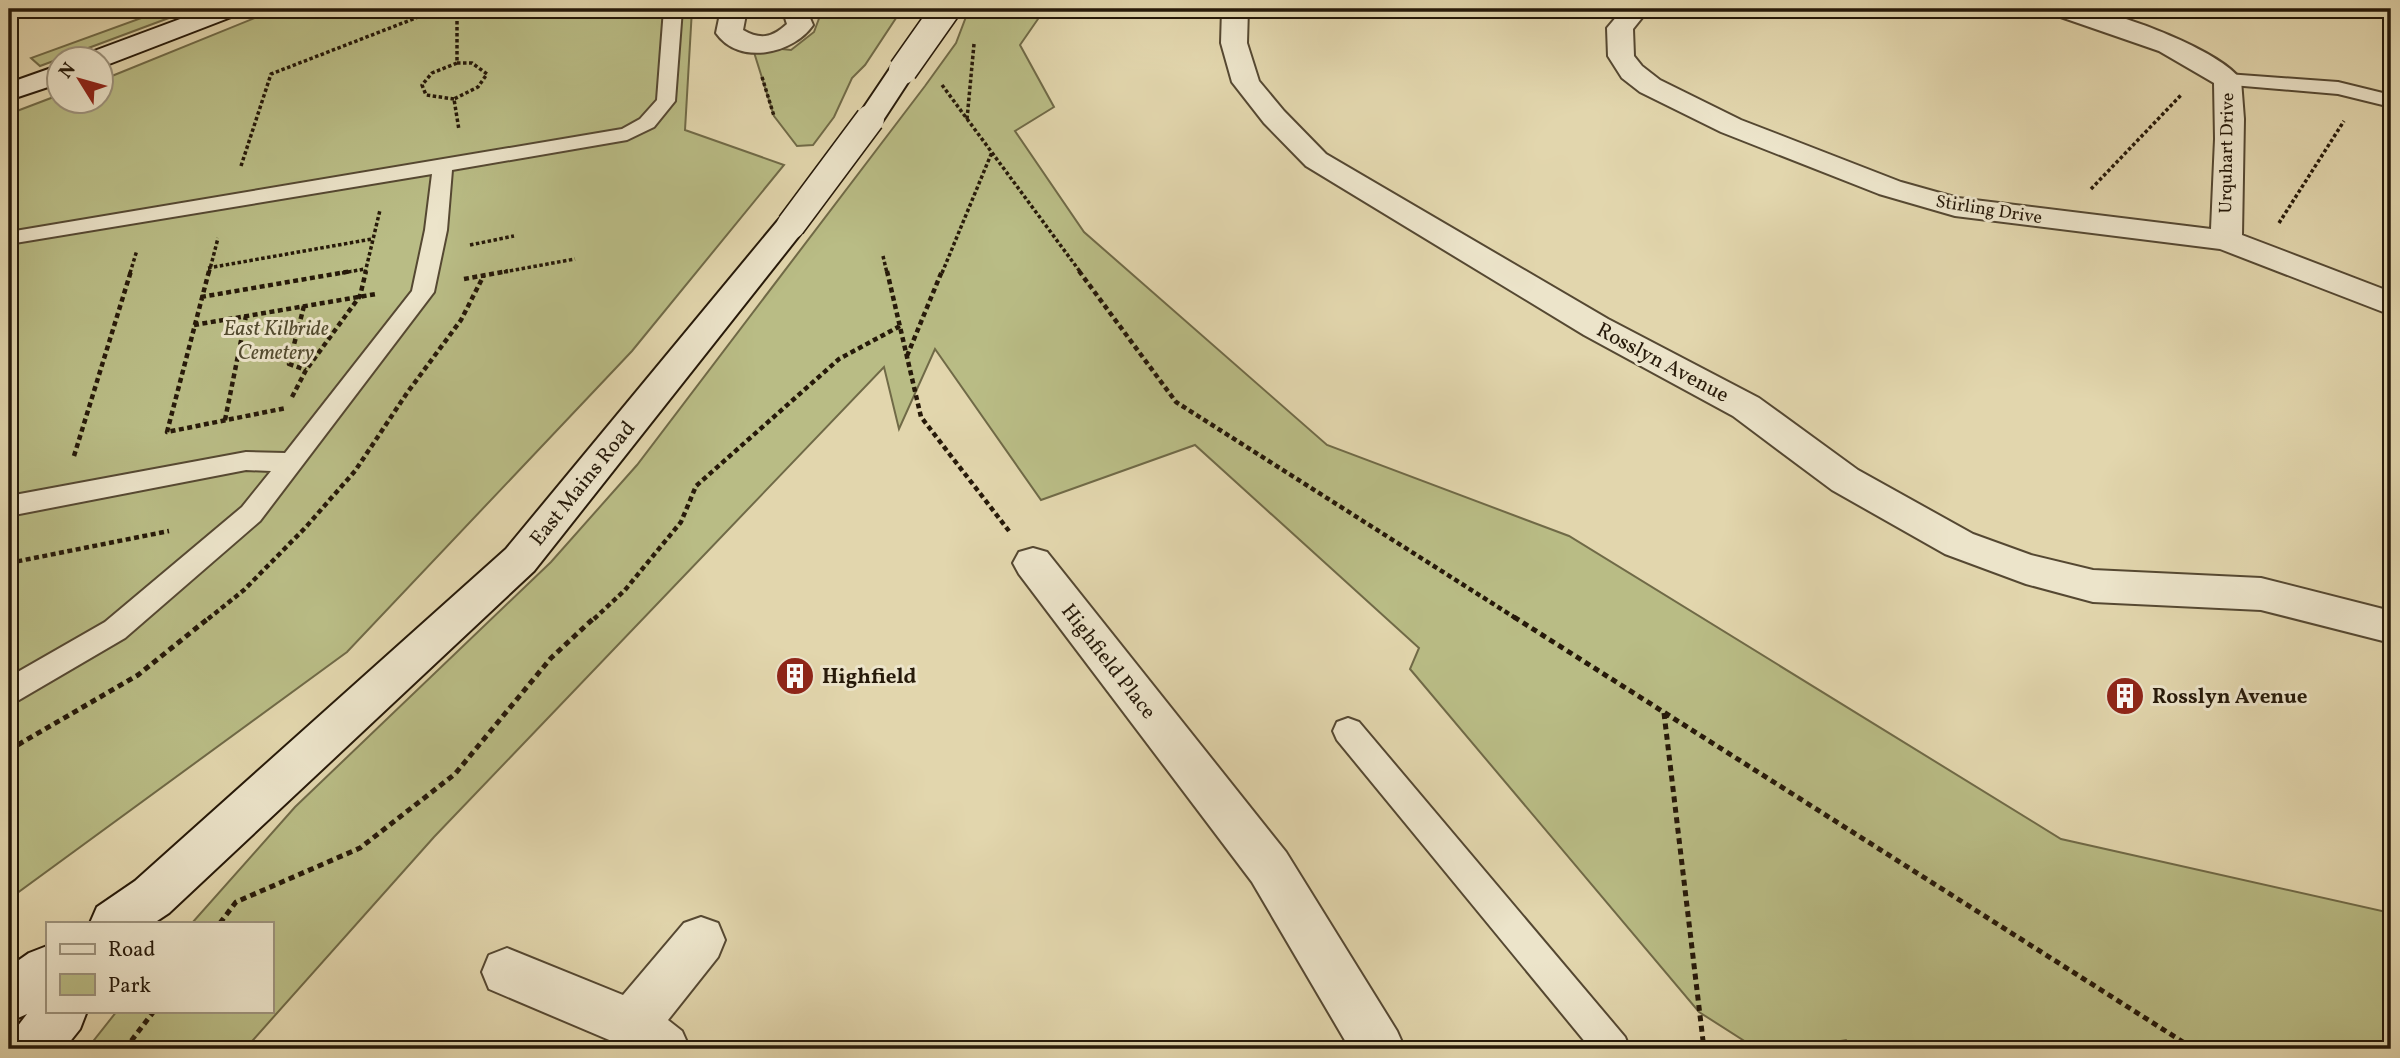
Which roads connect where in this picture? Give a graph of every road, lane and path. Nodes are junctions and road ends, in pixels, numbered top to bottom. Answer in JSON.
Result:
{"nodes":[{"id":1,"x":230,"y":9,"type":"edge"},
{"id":2,"x":439,"y":9,"type":"edge"},
{"id":3,"x":457,"y":9,"type":"edge"},
{"id":4,"x":673,"y":9,"type":"edge"},
{"id":5,"x":734,"y":9,"type":"edge"},
{"id":6,"x":784,"y":9,"type":"edge"},
{"id":7,"x":946,"y":9,"type":"edge"},
{"id":8,"x":1235,"y":9,"type":"edge"},
{"id":9,"x":1636,"y":9,"type":"edge"},
{"id":10,"x":2062,"y":9,"type":"edge"},
{"id":11,"x":974,"y":38,"type":"dead end"},
{"id":12,"x":116,"y":52,"type":"edge"},
{"id":13,"x":457,"y":63,"type":"junction"},
{"id":14,"x":2219,"y":74,"type":"junction"},
{"id":15,"x":934,"y":75,"type":"dead end"},
{"id":16,"x":46,"y":78,"type":"edge"},
{"id":17,"x":9,"y":92,"type":"edge"},
{"id":18,"x":2361,"y":93,"type":"junction"},
{"id":19,"x":454,"y":99,"type":"junction"},
{"id":20,"x":2391,"y":101,"type":"edge"},
{"id":21,"x":967,"y":119,"type":"junction"},
{"id":22,"x":992,"y":152,"type":"junction"},
{"id":23,"x":454,"y":163,"type":"junction"},
{"id":24,"x":439,"y":201,"type":"junction"},
{"id":25,"x":229,"y":203,"type":"junction"},
{"id":26,"x":380,"y":210,"type":"junction"},
{"id":27,"x":367,"y":213,"type":"dead end"},
{"id":28,"x":147,"y":216,"type":"junction"},
{"id":29,"x":2061,"y":221,"type":"junction"},
{"id":30,"x":230,"y":235,"type":"dead end"},
{"id":31,"x":9,"y":238,"type":"edge"},
{"id":32,"x":372,"y":239,"type":"junction"},
{"id":33,"x":2226,"y":240,"type":"junction"},
{"id":34,"x":2259,"y":253,"type":"junction"},
{"id":35,"x":883,"y":256,"type":"dead end"},
{"id":36,"x":208,"y":268,"type":"junction"},
{"id":37,"x":365,"y":269,"type":"junction"},
{"id":38,"x":201,"y":297,"type":"junction"},
{"id":39,"x":2391,"y":304,"type":"edge"},
{"id":40,"x":304,"y":306,"type":"dead end"},
{"id":41,"x":246,"y":316,"type":"dead end"},
{"id":42,"x":900,"y":326,"type":"junction"},
{"id":43,"x":907,"y":357,"type":"junction"},
{"id":44,"x":306,"y":370,"type":"junction"},
{"id":45,"x":225,"y":420,"type":"junction"},
{"id":46,"x":291,"y":462,"type":"junction"},
{"id":47,"x":61,"y":496,"type":"junction"},
{"id":48,"x":9,"y":506,"type":"edge"},
{"id":49,"x":170,"y":531,"type":"dead end"},
{"id":50,"x":1033,"y":563,"type":"joint"},
{"id":51,"x":9,"y":564,"type":"edge"},
{"id":52,"x":2391,"y":627,"type":"edge"},
{"id":53,"x":9,"y":691,"type":"edge"},
{"id":54,"x":1664,"y":712,"type":"junction"},
{"id":55,"x":1348,"y":731,"type":"dead end"},
{"id":56,"x":141,"y":910,"type":"edge"},
{"id":57,"x":116,"y":922,"type":"edge"},
{"id":58,"x":221,"y":922,"type":"edge"},
{"id":59,"x":701,"y":940,"type":"dead end"},
{"id":60,"x":46,"y":971,"type":"edge"},
{"id":61,"x":507,"y":972,"type":"dead end"},
{"id":62,"x":9,"y":997,"type":"edge"},
{"id":63,"x":61,"y":1012,"type":"edge"},
{"id":64,"x":153,"y":1012,"type":"edge"},
{"id":65,"x":648,"y":1037,"type":"edge"},
{"id":66,"x":32,"y":1049,"type":"edge"},
{"id":67,"x":124,"y":1049,"type":"edge"},
{"id":68,"x":1379,"y":1049,"type":"edge"},
{"id":69,"x":1613,"y":1049,"type":"edge"},
{"id":70,"x":1703,"y":1049,"type":"edge"},
{"id":71,"x":2194,"y":1049,"type":"edge"}],
"edges":[{"from":1,"to":12,"type":"street"},
{"from":2,"to":25,"type":"path"},
{"from":3,"to":13,"type":"path"},
{"from":4,"to":23,"type":"lane"},
{"from":5,"to":6,"type":"street"},
{"from":7,"to":56,"type":"street","name":"East Mains Road","bridge":true},
{"from":8,"to":52,"type":"street","name":"Rosslyn Avenue"},
{"from":9,"to":29,"type":"street","name":"Stirling Drive"},
{"from":10,"to":14,"type":"street","name":"Urquhart Drive"},
{"from":11,"to":21,"type":"path"},
{"from":13,"to":19,"type":"path"},
{"from":13,"to":19,"type":"path"},
{"from":14,"to":18,"type":"lane"},
{"from":14,"to":29,"type":"path"},
{"from":14,"to":33,"type":"street","name":"Urquhart Drive"},
{"from":15,"to":21,"type":"path"},
{"from":16,"to":17,"type":"street"},
{"from":18,"to":20,"type":"lane"},
{"from":18,"to":34,"type":"path"},
{"from":19,"to":23,"type":"path"},
{"from":21,"to":22,"type":"path"},
{"from":22,"to":43,"type":"path"},
{"from":22,"to":54,"type":"path"},
{"from":23,"to":24,"type":"lane"},
{"from":23,"to":25,"type":"lane"},
{"from":24,"to":26,"type":"path"},
{"from":24,"to":46,"type":"lane"},
{"from":25,"to":28,"type":"lane"},
{"from":26,"to":27,"type":"path"},
{"from":26,"to":32,"type":"path"},
{"from":28,"to":31,"type":"lane"},
{"from":28,"to":47,"type":"path"},
{"from":29,"to":33,"type":"street","name":"Stirling Drive"},
{"from":30,"to":36,"type":"path"},
{"from":32,"to":36,"type":"path"},
{"from":32,"to":37,"type":"path"},
{"from":33,"to":34,"type":"street","name":"Stirling Drive"},
{"from":34,"to":39,"type":"street","name":"Stirling Drive"},
{"from":35,"to":42,"type":"path"},
{"from":36,"to":38,"type":"path"},
{"from":37,"to":38,"type":"path"},
{"from":37,"to":44,"type":"path"},
{"from":38,"to":45,"type":"path"},
{"from":40,"to":44,"type":"path"},
{"from":41,"to":45,"type":"path"},
{"from":42,"to":43,"type":"path"},
{"from":42,"to":58,"type":"path"},
{"from":43,"to":50,"type":"path"},
{"from":44,"to":45,"type":"path"},
{"from":46,"to":47,"type":"lane"},
{"from":46,"to":53,"type":"lane"},
{"from":47,"to":48,"type":"lane"},
{"from":49,"to":51,"type":"path"},
{"from":50,"to":68,"type":"street","name":"Highfield Place"},
{"from":54,"to":70,"type":"path"},
{"from":54,"to":71,"type":"path"},
{"from":55,"to":69,"type":"lane"},
{"from":56,"to":57,"type":"street","name":"East Mains Road"},
{"from":59,"to":65,"type":"street"},
{"from":60,"to":62,"type":"street"},
{"from":61,"to":65,"type":"street"},
{"from":63,"to":66,"type":"street"},
{"from":64,"to":67,"type":"path"}]}
